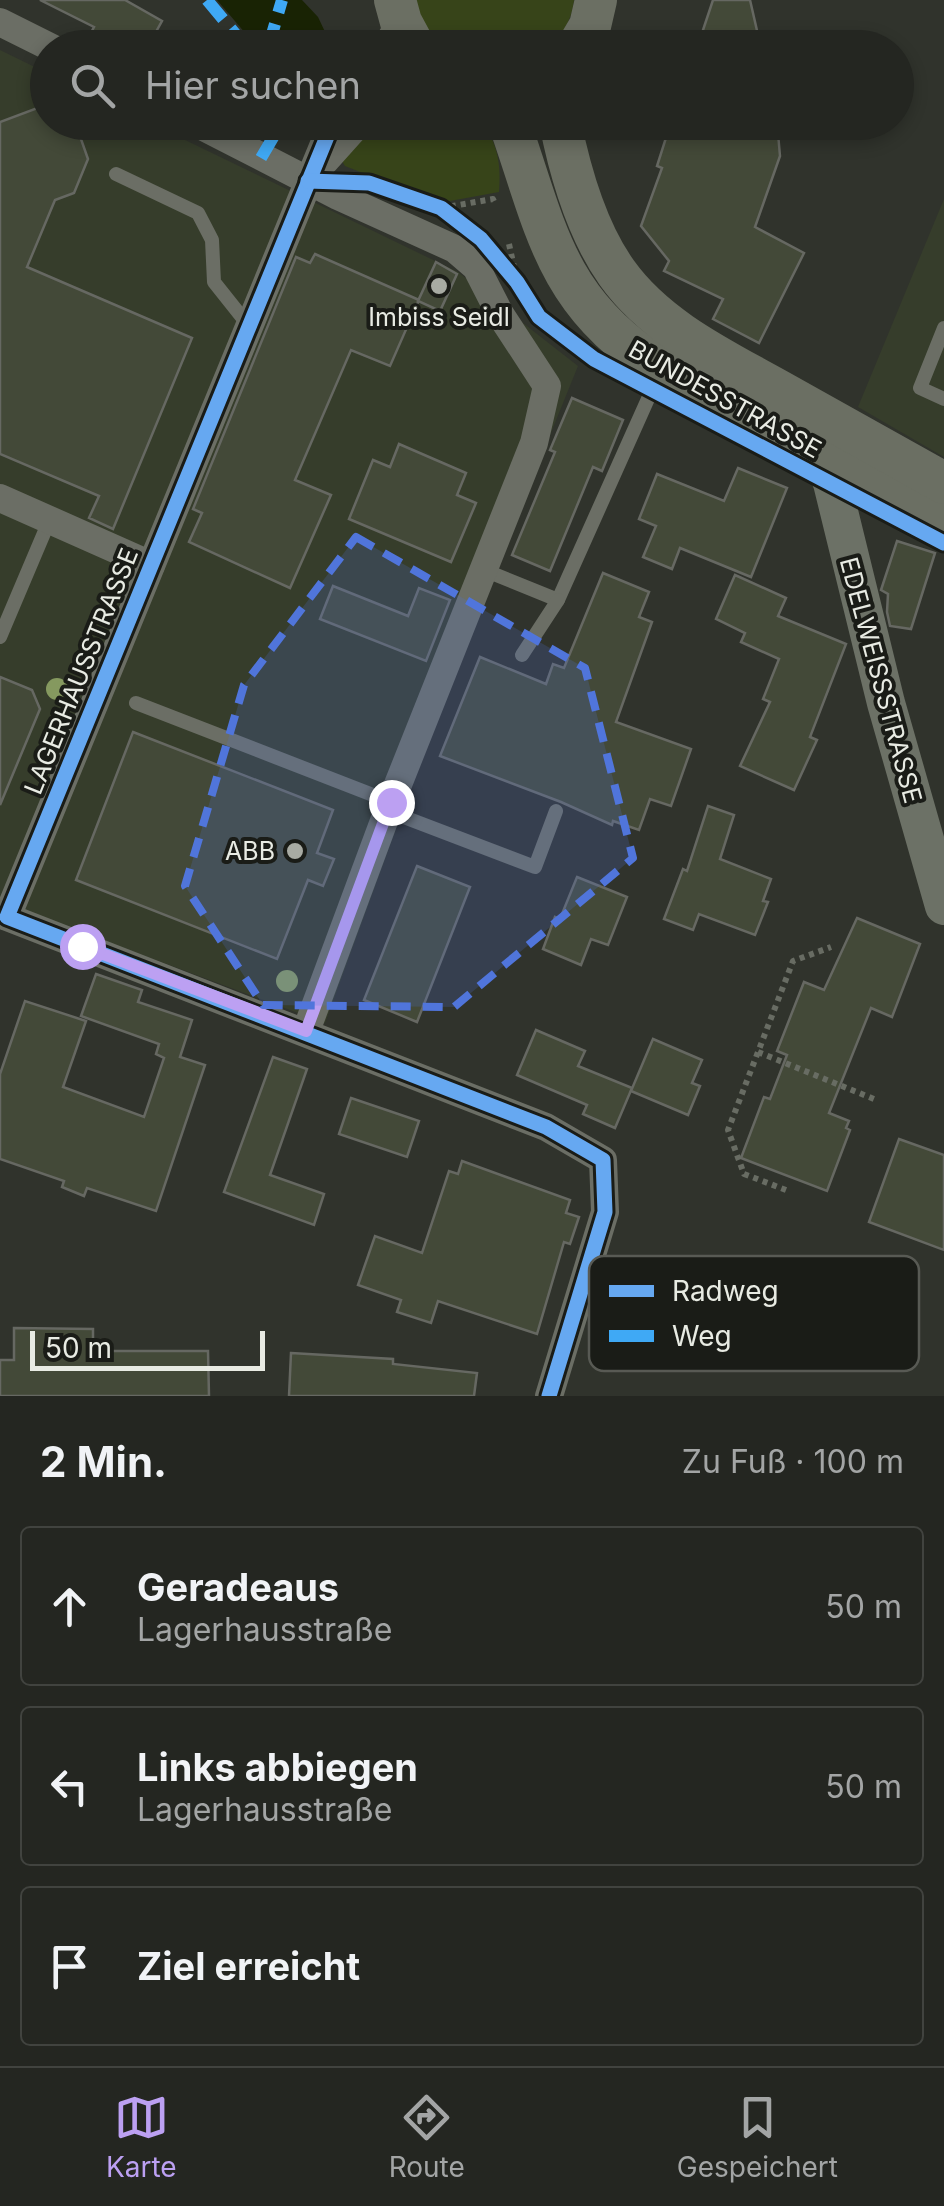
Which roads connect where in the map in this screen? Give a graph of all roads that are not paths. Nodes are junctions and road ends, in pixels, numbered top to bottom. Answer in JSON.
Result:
{"nodes":[{"id":1,"x":596,"y":0,"type":"edge"},
{"id":2,"x":0,"y":22,"type":"edge"},
{"id":3,"x":588,"y":30,"type":"edge"},
{"id":4,"x":30,"y":37,"type":"edge"},
{"id":5,"x":229,"y":140,"type":"edge"},
{"id":6,"x":325,"y":140,"type":"edge"},
{"id":7,"x":344,"y":140,"type":"edge"},
{"id":8,"x":515,"y":140,"type":"edge"},
{"id":9,"x":565,"y":140,"type":"edge"},
{"id":10,"x":116,"y":174,"type":"dead end"},
{"id":11,"x":308,"y":181,"type":"junction"},
{"id":12,"x":249,"y":326,"type":"junction"},
{"id":13,"x":944,"y":328,"type":"edge"},
{"id":14,"x":662,"y":367,"type":"junction"},
{"id":15,"x":944,"y":399,"type":"edge"},
{"id":16,"x":820,"y":453,"type":"junction"},
{"id":17,"x":944,"y":483,"type":"edge"},
{"id":18,"x":0,"y":498,"type":"edge"},
{"id":19,"x":944,"y":517,"type":"edge"},
{"id":20,"x":50,"y":518,"type":"junction"},
{"id":21,"x":151,"y":565,"type":"junction"},
{"id":22,"x":484,"y":570,"type":"junction"},
{"id":23,"x":558,"y":600,"type":"junction"},
{"id":24,"x":0,"y":637,"type":"edge"},
{"id":25,"x":522,"y":655,"type":"dead end"},
{"id":26,"x":136,"y":703,"type":"dead end"},
{"id":27,"x":389,"y":806,"type":"junction"},
{"id":28,"x":556,"y":811,"type":"dead end"},
{"id":29,"x":944,"y":906,"type":"edge"},
{"id":30,"x":4,"y":915,"type":"edge"},
{"id":31,"x":306,"y":1031,"type":"junction"},
{"id":32,"x":592,"y":1256,"type":"edge"},
{"id":33,"x":589,"y":1265,"type":"edge"},
{"id":34,"x":549,"y":1396,"type":"edge"}],
"edges":[{"from":1,"to":3,"type":"main road"},
{"from":2,"to":4,"type":"street"},
{"from":5,"to":11,"type":"street"},
{"from":6,"to":11,"type":"street","name":"LAGERHAUSSTRASSE"},
{"from":7,"to":11,"type":"street","name":"LAGERHAUSSTRASSE"},
{"from":8,"to":14,"type":"main road","name":"BUNDESSTRASSE"},
{"from":9,"to":17,"type":"main road","name":"BUNDESSTRASSE"},
{"from":10,"to":12,"type":"lane"},
{"from":11,"to":12,"type":"street","name":"LAGERHAUSSTRASSE"},
{"from":11,"to":22,"type":"street"},
{"from":12,"to":21,"type":"street","name":"LAGERHAUSSTRASSE"},
{"from":13,"to":15,"type":"lane"},
{"from":14,"to":16,"type":"main road","name":"BUNDESSTRASSE"},
{"from":14,"to":23,"type":"lane"},
{"from":16,"to":19,"type":"main road","name":"BUNDESSTRASSE"},
{"from":16,"to":29,"type":"street","name":"EDELWEISSSTRASSE"},
{"from":18,"to":20,"type":"street"},
{"from":20,"to":21,"type":"street"},
{"from":20,"to":24,"type":"lane"},
{"from":21,"to":30,"type":"street","name":"LAGERHAUSSTRASSE"},
{"from":22,"to":23,"type":"lane"},
{"from":22,"to":27,"type":"street"},
{"from":23,"to":25,"type":"lane"},
{"from":26,"to":27,"type":"lane"},
{"from":27,"to":28,"type":"lane"},
{"from":27,"to":31,"type":"street"},
{"from":30,"to":31,"type":"street","name":"LAGERHAUSSTRASSE"},
{"from":31,"to":32,"type":"street","name":"LAGERHAUSSTRASSE"},
{"from":33,"to":34,"type":"street","name":"LAGERHAUSSTRASSE"}]}
